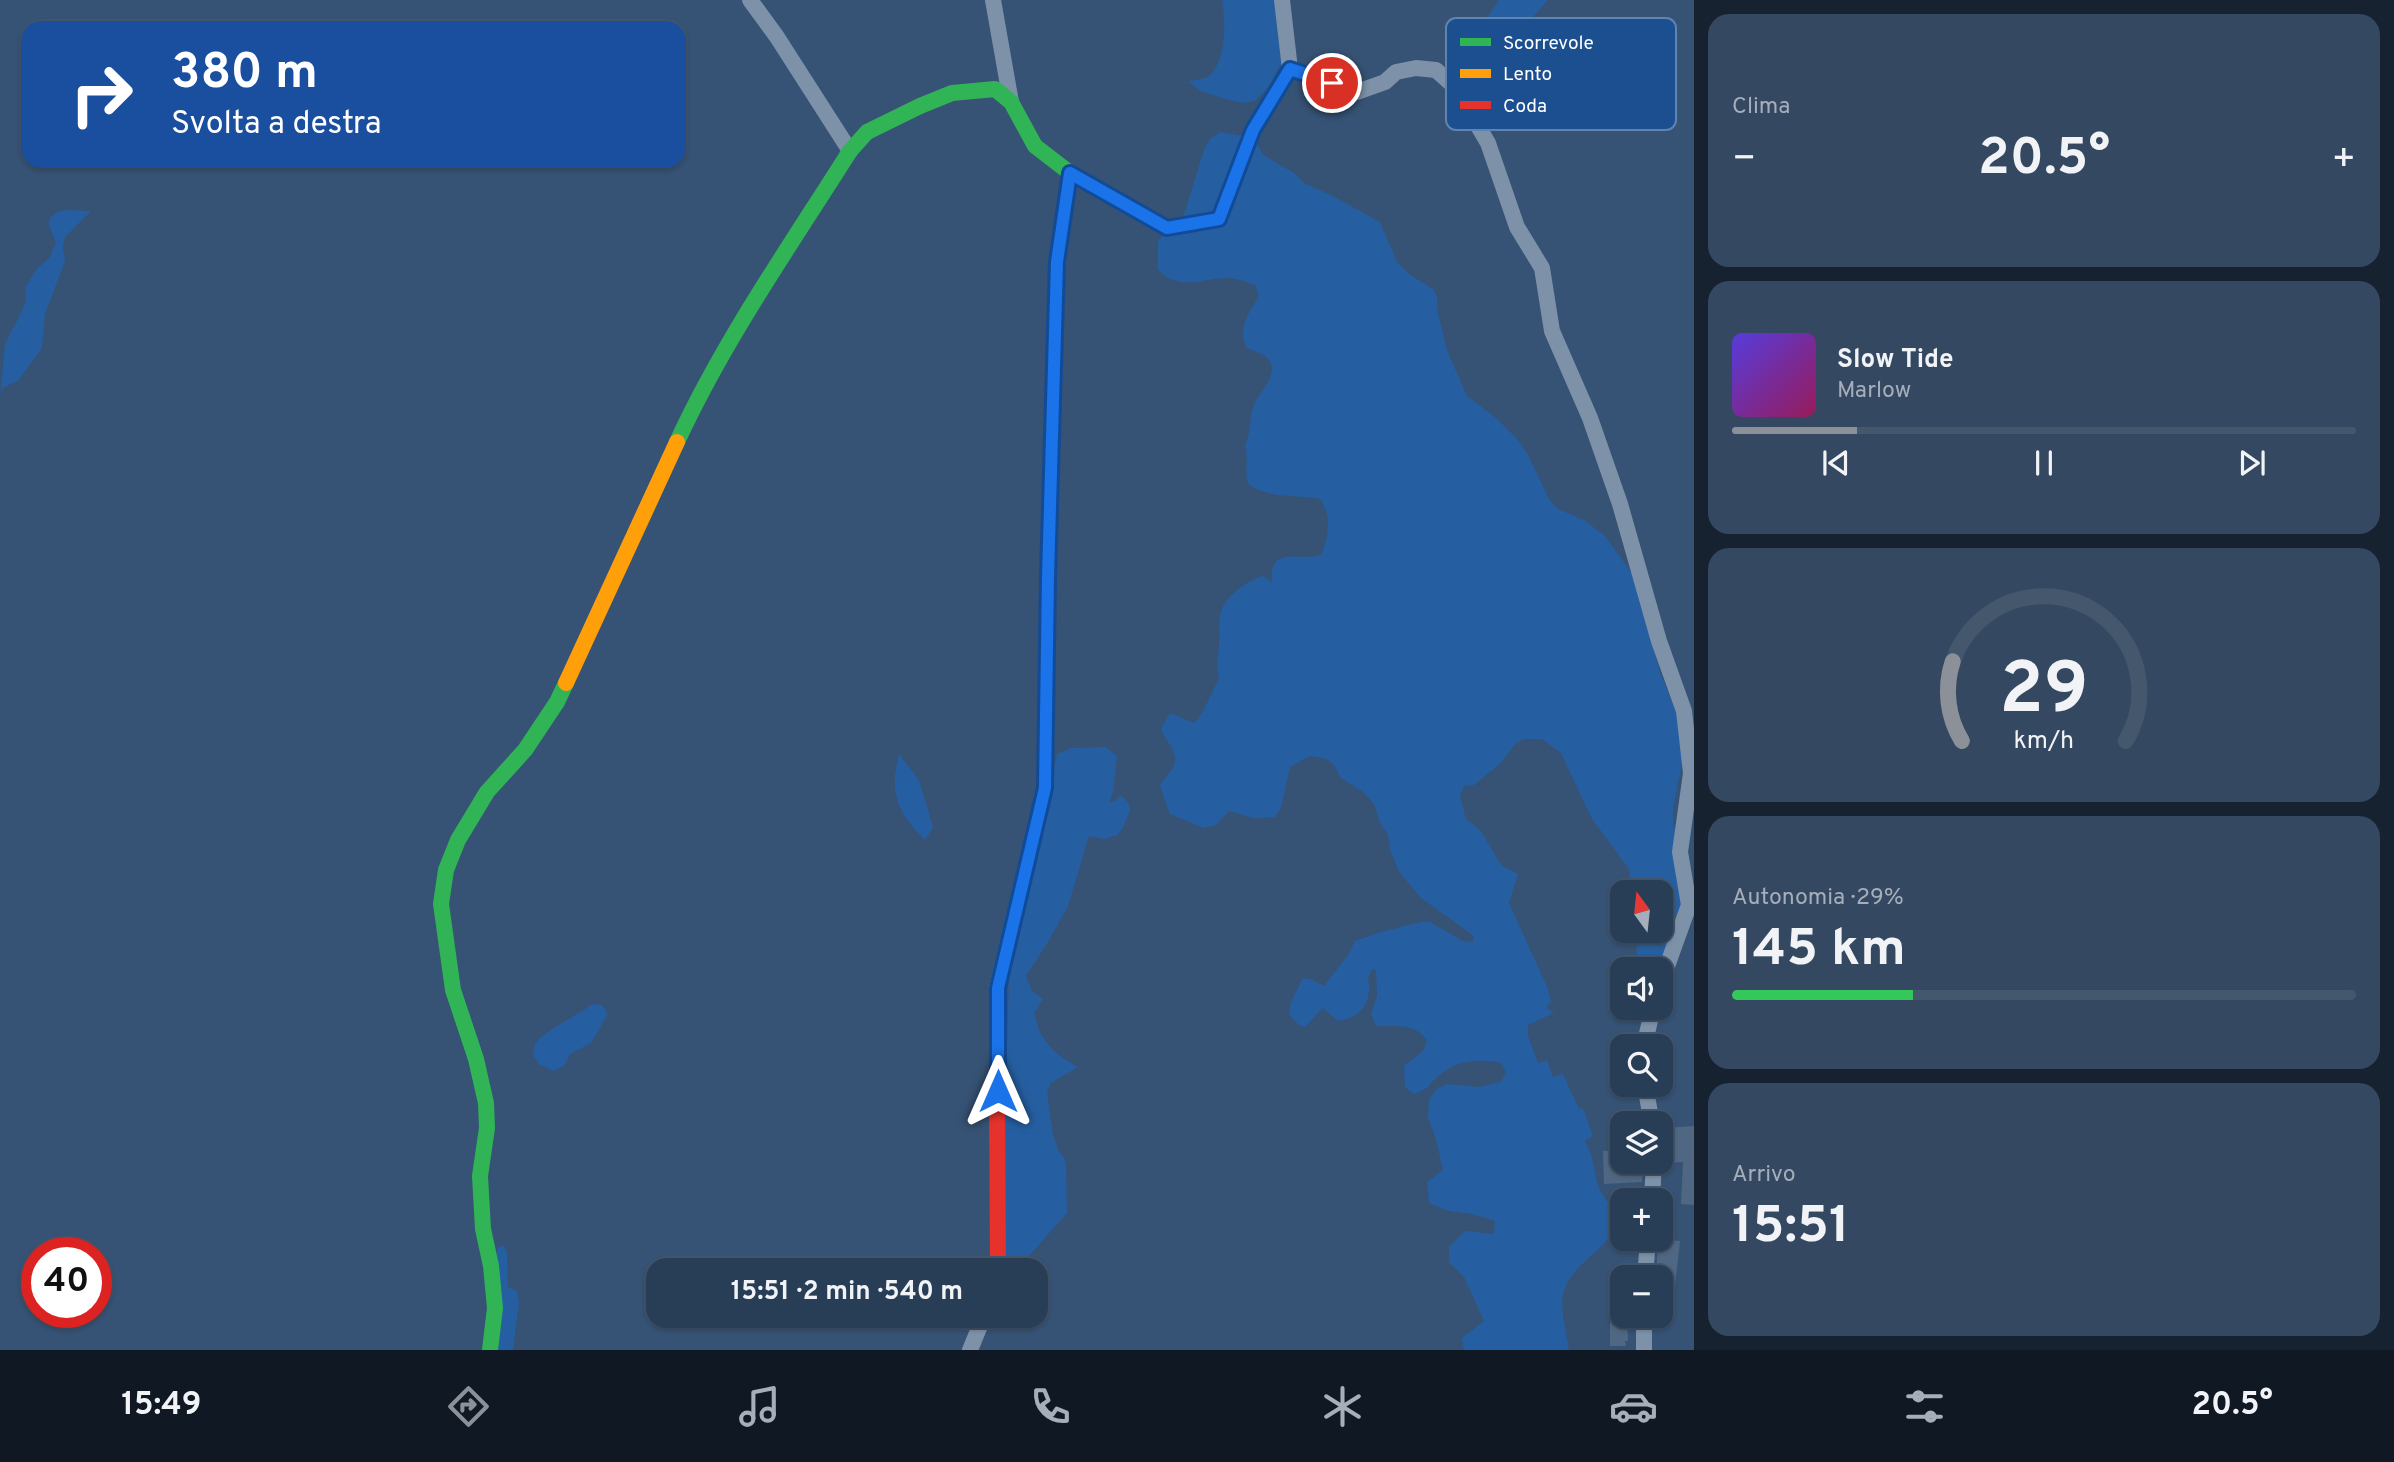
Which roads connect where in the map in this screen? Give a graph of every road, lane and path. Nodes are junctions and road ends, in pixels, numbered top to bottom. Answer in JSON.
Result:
{"nodes":[{"id":1,"x":750,"y":0,"type":"edge"},
{"id":2,"x":993,"y":0,"type":"edge"},
{"id":3,"x":1282,"y":0,"type":"edge"},
{"id":4,"x":1290,"y":69,"type":"junction"},
{"id":5,"x":1446,"y":79,"type":"edge"},
{"id":6,"x":1011,"y":102,"type":"junction"},
{"id":7,"x":1480,"y":130,"type":"edge"},
{"id":8,"x":850,"y":151,"type":"junction"},
{"id":9,"x":1070,"y":173,"type":"junction"},
{"id":10,"x":1671,"y":957,"type":"edge"},
{"id":11,"x":998,"y":1258,"type":"edge"},
{"id":12,"x":979,"y":1328,"type":"edge"},
{"id":13,"x":1644,"y":1328,"type":"edge"},
{"id":14,"x":490,"y":1350,"type":"edge"},
{"id":15,"x":970,"y":1350,"type":"edge"},
{"id":16,"x":1644,"y":1350,"type":"edge"}],
"edges":[{"from":1,"to":8,"type":"street"},
{"from":2,"to":6,"type":"street"},
{"from":3,"to":4,"type":"street"},
{"from":4,"to":5,"type":"street"},
{"from":4,"to":9,"type":"street"},
{"from":6,"to":8,"type":"street"},
{"from":6,"to":9,"type":"street"},
{"from":7,"to":10,"type":"street"},
{"from":8,"to":14,"type":"street"},
{"from":9,"to":11,"type":"street"},
{"from":12,"to":15,"type":"street"},
{"from":13,"to":16,"type":"street"}]}
